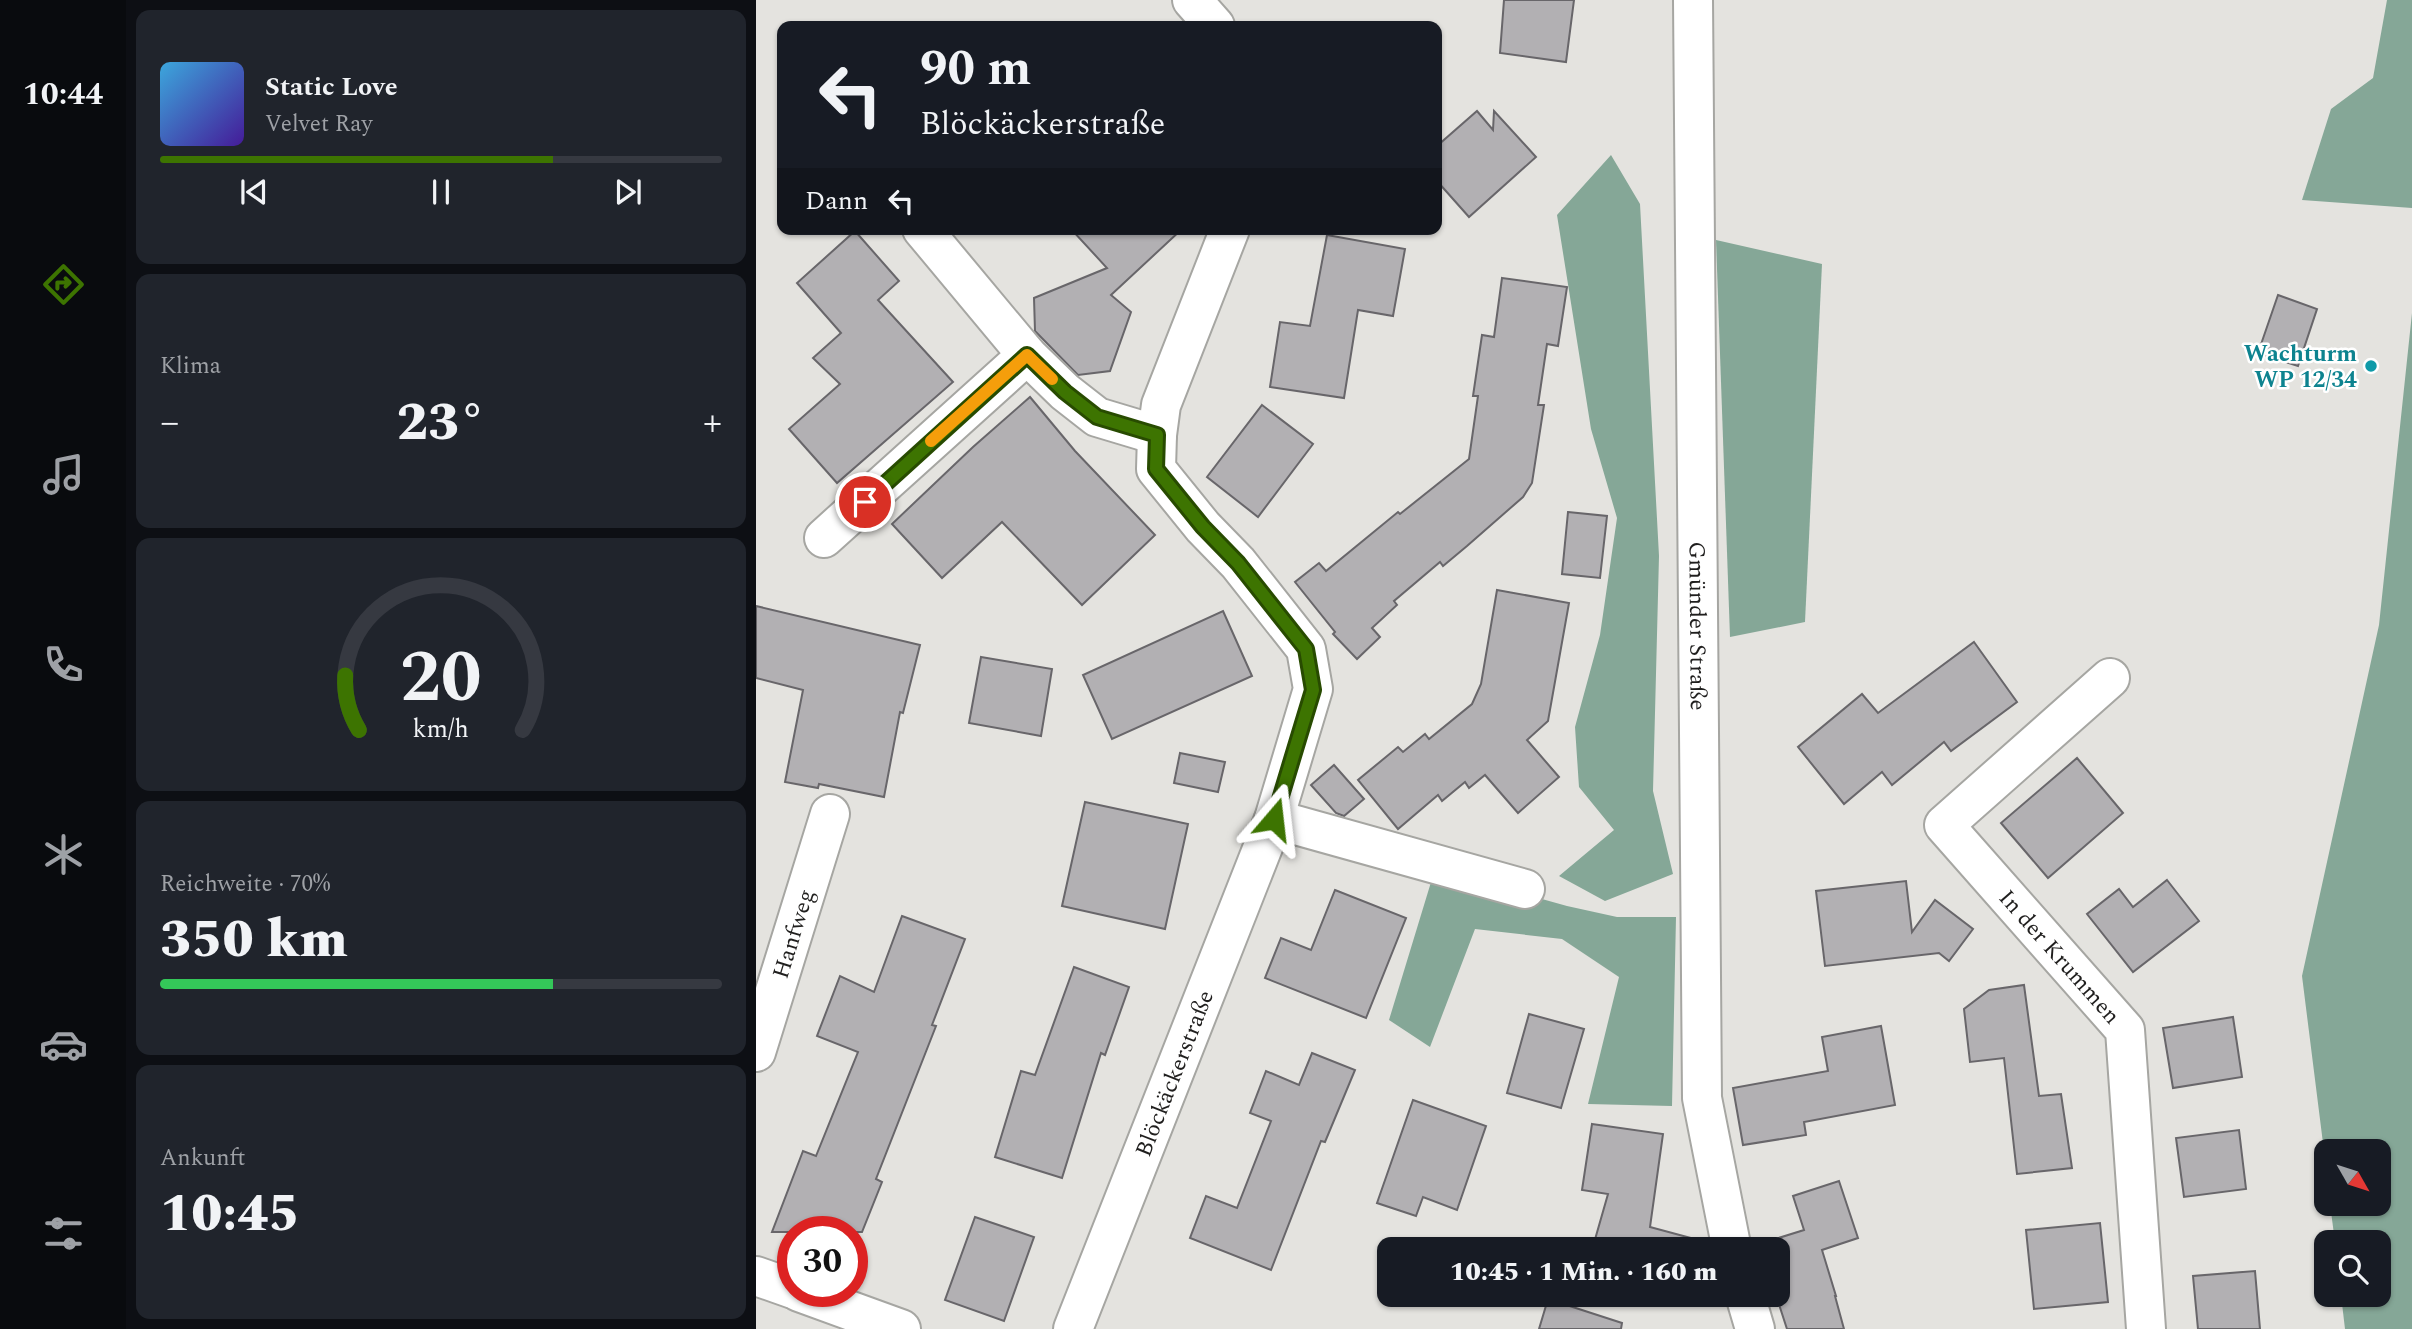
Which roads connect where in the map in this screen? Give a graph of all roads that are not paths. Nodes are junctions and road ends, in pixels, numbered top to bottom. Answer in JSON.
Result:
{"nodes":[{"id":1,"x":1192,"y":0,"type":"edge"},
{"id":2,"x":1693,"y":0,"type":"edge"},
{"id":3,"x":1211,"y":21,"type":"edge"},
{"id":4,"x":927,"y":235,"type":"edge"},
{"id":5,"x":1228,"y":235,"type":"edge"},
{"id":6,"x":1027,"y":355,"type":"junction"},
{"id":7,"x":1157,"y":435,"type":"junction"},
{"id":8,"x":824,"y":538,"type":"dead end"},
{"id":9,"x":2110,"y":678,"type":"dead end"},
{"id":10,"x":830,"y":814,"type":"dead end"},
{"id":11,"x":1274,"y":819,"type":"junction"},
{"id":12,"x":1525,"y":890,"type":"dead end"},
{"id":13,"x":756,"y":1052,"type":"edge"},
{"id":14,"x":1729,"y":1237,"type":"edge"},
{"id":15,"x":756,"y":1276,"type":"edge"},
{"id":16,"x":777,"y":1283,"type":"edge"},
{"id":17,"x":840,"y":1307,"type":"edge"},
{"id":18,"x":1749,"y":1307,"type":"edge"},
{"id":19,"x":901,"y":1329,"type":"edge"},
{"id":20,"x":1073,"y":1329,"type":"edge"},
{"id":21,"x":1755,"y":1329,"type":"edge"},
{"id":22,"x":2146,"y":1329,"type":"edge"}],
"edges":[{"from":1,"to":3,"type":"street"},
{"from":2,"to":14,"type":"street","name":"Gmünder Straße"},
{"from":4,"to":6,"type":"street"},
{"from":5,"to":7,"type":"street","name":"Blöckäckerstraße"},
{"from":6,"to":7,"type":"street"},
{"from":6,"to":8,"type":"street"},
{"from":7,"to":11,"type":"street","name":"Blöckäckerstraße"},
{"from":9,"to":22,"type":"street","name":"In der Krummen"},
{"from":10,"to":13,"type":"street","name":"Hanfweg"},
{"from":11,"to":12,"type":"street"},
{"from":11,"to":20,"type":"street","name":"Blöckäckerstraße"},
{"from":15,"to":16,"type":"street"},
{"from":17,"to":19,"type":"street"},
{"from":18,"to":21,"type":"street"}]}
